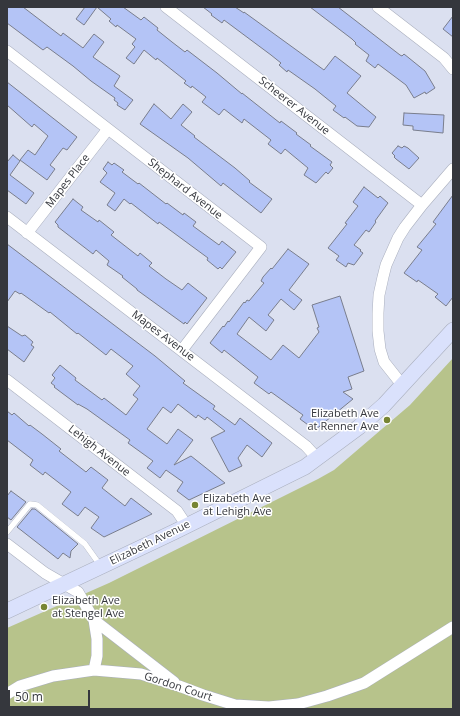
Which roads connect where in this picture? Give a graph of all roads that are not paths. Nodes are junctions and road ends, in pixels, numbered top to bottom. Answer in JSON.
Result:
{"nodes":[{"id":1,"x":166,"y":7,"type":"edge"},
{"id":2,"x":378,"y":7,"type":"edge"},
{"id":3,"x":7,"y":51,"type":"edge"},
{"id":4,"x":453,"y":69,"type":"edge"},
{"id":5,"x":108,"y":129,"type":"junction"},
{"id":6,"x":453,"y":169,"type":"edge"},
{"id":7,"x":422,"y":205,"type":"junction"},
{"id":8,"x":7,"y":217,"type":"edge"},
{"id":9,"x":28,"y":233,"type":"junction"},
{"id":10,"x":453,"y":330,"type":"edge"},
{"id":11,"x":182,"y":350,"type":"junction"},
{"id":12,"x":7,"y":380,"type":"edge"},
{"id":13,"x":403,"y":386,"type":"junction"},
{"id":14,"x":317,"y":458,"type":"junction"},
{"id":15,"x":187,"y":526,"type":"junction"},
{"id":16,"x":7,"y":532,"type":"edge"},
{"id":17,"x":7,"y":544,"type":"edge"},
{"id":18,"x":102,"y":567,"type":"junction"},
{"id":19,"x":65,"y":585,"type":"junction"},
{"id":20,"x":7,"y":611,"type":"edge"},
{"id":21,"x":94,"y":620,"type":"junction"},
{"id":22,"x":453,"y":627,"type":"edge"},
{"id":23,"x":94,"y":670,"type":"junction"},
{"id":24,"x":179,"y":686,"type":"junction"},
{"id":25,"x":7,"y":694,"type":"edge"}],
"edges":[{"from":1,"to":7,"type":"street","name":"Scheerer Avenue"},
{"from":2,"to":4,"type":"street"},
{"from":3,"to":5,"type":"street","name":"Shephard Avenue"},
{"from":5,"to":9,"type":"street","name":"Mapes Place"},
{"from":5,"to":11,"type":"street","name":"Shephard Avenue"},
{"from":6,"to":7,"type":"street"},
{"from":7,"to":13,"type":"street"},
{"from":8,"to":9,"type":"street","name":"Mapes Avenue"},
{"from":9,"to":11,"type":"street","name":"Mapes Avenue"},
{"from":10,"to":13,"type":"main road","name":"Elizabeth Avenue"},
{"from":11,"to":14,"type":"street","name":"Mapes Avenue"},
{"from":12,"to":15,"type":"street","name":"Lehigh Avenue"},
{"from":13,"to":14,"type":"main road","name":"Elizabeth Avenue"},
{"from":14,"to":15,"type":"main road","name":"Elizabeth Avenue"},
{"from":15,"to":18,"type":"main road","name":"Elizabeth Avenue"},
{"from":16,"to":18,"type":"lane"},
{"from":17,"to":19,"type":"street"},
{"from":18,"to":19,"type":"main road","name":"Elizabeth Avenue"},
{"from":19,"to":20,"type":"main road","name":"Elizabeth Avenue"},
{"from":19,"to":21,"type":"street"},
{"from":21,"to":23,"type":"street"},
{"from":21,"to":24,"type":"street"},
{"from":22,"to":24,"type":"street","name":"Gordon Court"},
{"from":23,"to":24,"type":"street","name":"Gordon Court"},
{"from":23,"to":25,"type":"street","name":"Gordon Court"}]}
